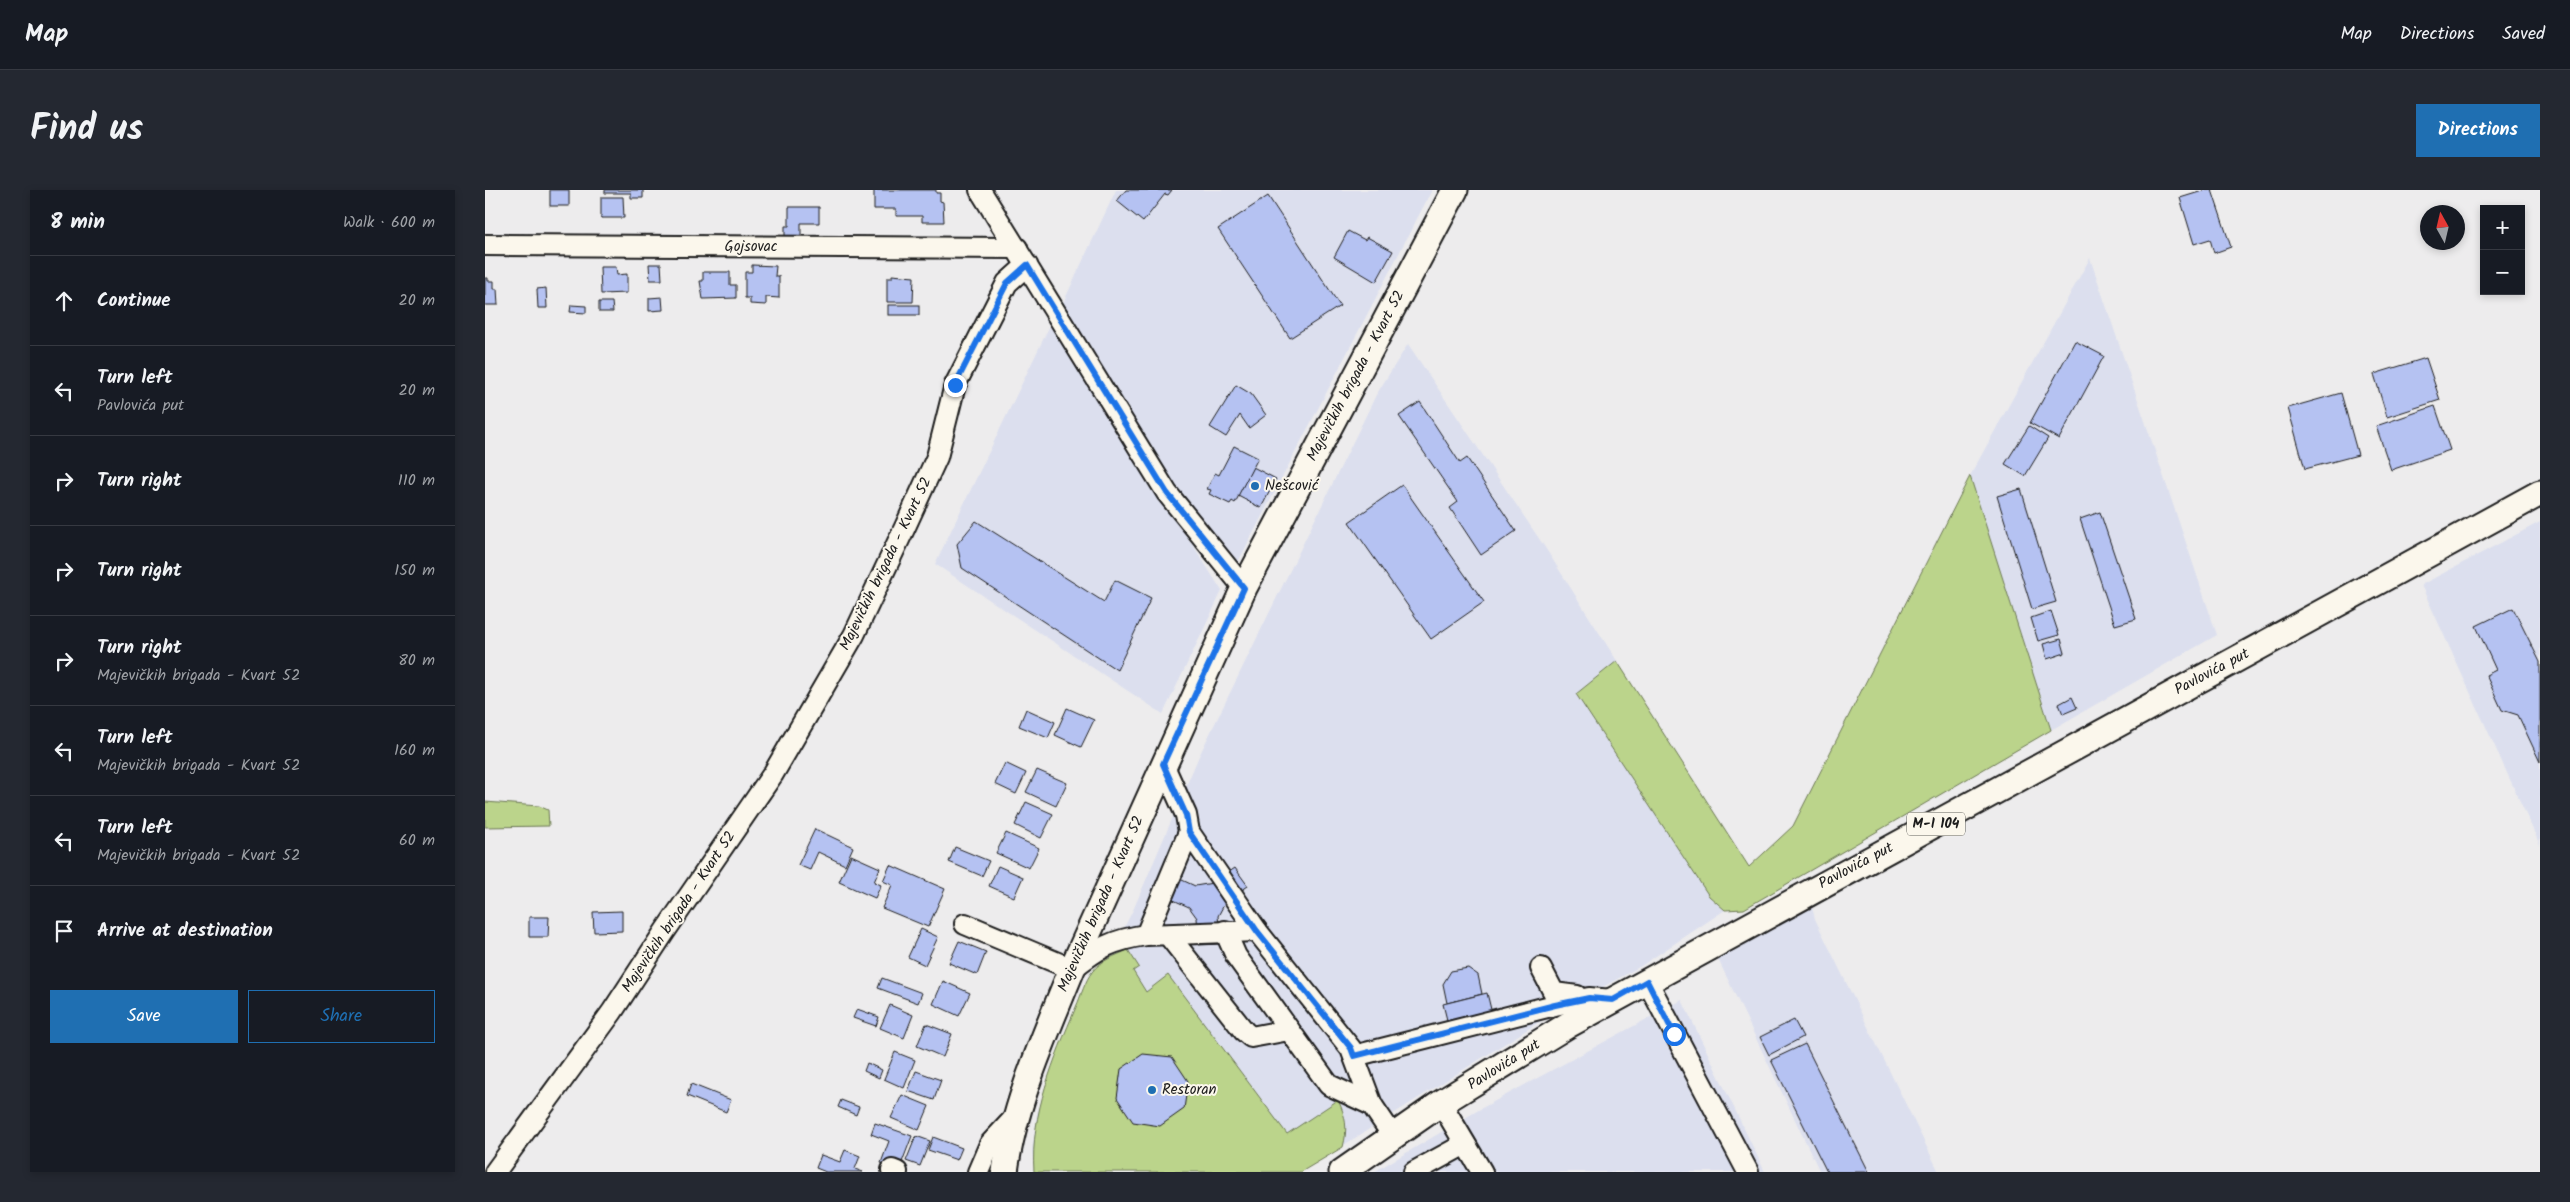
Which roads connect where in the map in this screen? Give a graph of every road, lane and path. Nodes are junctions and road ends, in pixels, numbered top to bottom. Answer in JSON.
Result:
{"nodes":[{"id":1,"x":980,"y":190,"type":"edge"},
{"id":2,"x":1455,"y":190,"type":"edge"},
{"id":3,"x":485,"y":245,"type":"edge"},
{"id":4,"x":1022,"y":257,"type":"junction"},
{"id":5,"x":2540,"y":493,"type":"edge"},
{"id":6,"x":1244,"y":588,"type":"junction"},
{"id":7,"x":1163,"y":764,"type":"junction"},
{"id":8,"x":1189,"y":832,"type":"junction"},
{"id":9,"x":965,"y":924,"type":"dead end"},
{"id":10,"x":1225,"y":931,"type":"junction"},
{"id":11,"x":1257,"y":931,"type":"junction"},
{"id":12,"x":1146,"y":935,"type":"junction"},
{"id":13,"x":1169,"y":936,"type":"junction"},
{"id":14,"x":1541,"y":968,"type":"dead end"},
{"id":15,"x":1072,"y":969,"type":"junction"},
{"id":16,"x":1647,"y":981,"type":"junction"},
{"id":17,"x":1601,"y":999,"type":"junction"},
{"id":18,"x":1289,"y":1030,"type":"junction"},
{"id":19,"x":1354,"y":1056,"type":"junction"},
{"id":20,"x":1441,"y":1103,"type":"junction"},
{"id":21,"x":1372,"y":1105,"type":"junction"},
{"id":22,"x":1018,"y":1114,"type":"junction"},
{"id":23,"x":1393,"y":1136,"type":"junction"},
{"id":24,"x":1465,"y":1144,"type":"junction"},
{"id":25,"x":495,"y":1172,"type":"edge"},
{"id":26,"x":978,"y":1172,"type":"edge"},
{"id":27,"x":1005,"y":1172,"type":"edge"},
{"id":28,"x":1019,"y":1172,"type":"edge"},
{"id":29,"x":1342,"y":1172,"type":"edge"},
{"id":30,"x":1414,"y":1172,"type":"edge"},
{"id":31,"x":1482,"y":1172,"type":"edge"},
{"id":32,"x":1748,"y":1172,"type":"edge"}],
"edges":[{"from":1,"to":4,"type":"street"},
{"from":2,"to":6,"type":"main road","name":"Majevičkih brigada - Kvart 52"},
{"from":3,"to":4,"type":"street","name":"Gojsovac"},
{"from":4,"to":6,"type":"street"},
{"from":4,"to":25,"type":"street","name":"Majevičkih brigada - Kvart 52"},
{"from":5,"to":16,"type":"main road","name":"Pavlovića put","number":"M-I 104"},
{"from":6,"to":7,"type":"main road","name":"Majevičkih brigada - Kvart 52"},
{"from":7,"to":8,"type":"street"},
{"from":7,"to":15,"type":"main road","name":"Majevičkih brigada - Kvart 52"},
{"from":8,"to":11,"type":"street"},
{"from":8,"to":12,"type":"street"},
{"from":9,"to":15,"type":"street"},
{"from":10,"to":11,"type":"street"},
{"from":10,"to":13,"type":"street"},
{"from":10,"to":18,"type":"street"},
{"from":11,"to":19,"type":"street"},
{"from":12,"to":13,"type":"street"},
{"from":12,"to":15,"type":"street"},
{"from":13,"to":18,"type":"street"},
{"from":14,"to":17,"type":"street"},
{"from":15,"to":22,"type":"main road","name":"Majevičkih brigada - Kvart 52"},
{"from":16,"to":17,"type":"main road","name":"Pavlovića put","number":"M-I 104"},
{"from":16,"to":32,"type":"street"},
{"from":17,"to":19,"type":"street"},
{"from":17,"to":20,"type":"main road","name":"Pavlovića put","number":"M-I 104"},
{"from":18,"to":21,"type":"street"},
{"from":19,"to":21,"type":"street"},
{"from":20,"to":23,"type":"main road","name":"Pavlovića put","number":"M-I 104"},
{"from":20,"to":24,"type":"street"},
{"from":21,"to":23,"type":"street"},
{"from":22,"to":26,"type":"street"},
{"from":22,"to":27,"type":"main road"},
{"from":22,"to":28,"type":"main road"},
{"from":23,"to":29,"type":"main road","name":"Pavlovića put","number":"M-I 104"},
{"from":24,"to":30,"type":"street"},
{"from":24,"to":31,"type":"street"}]}
